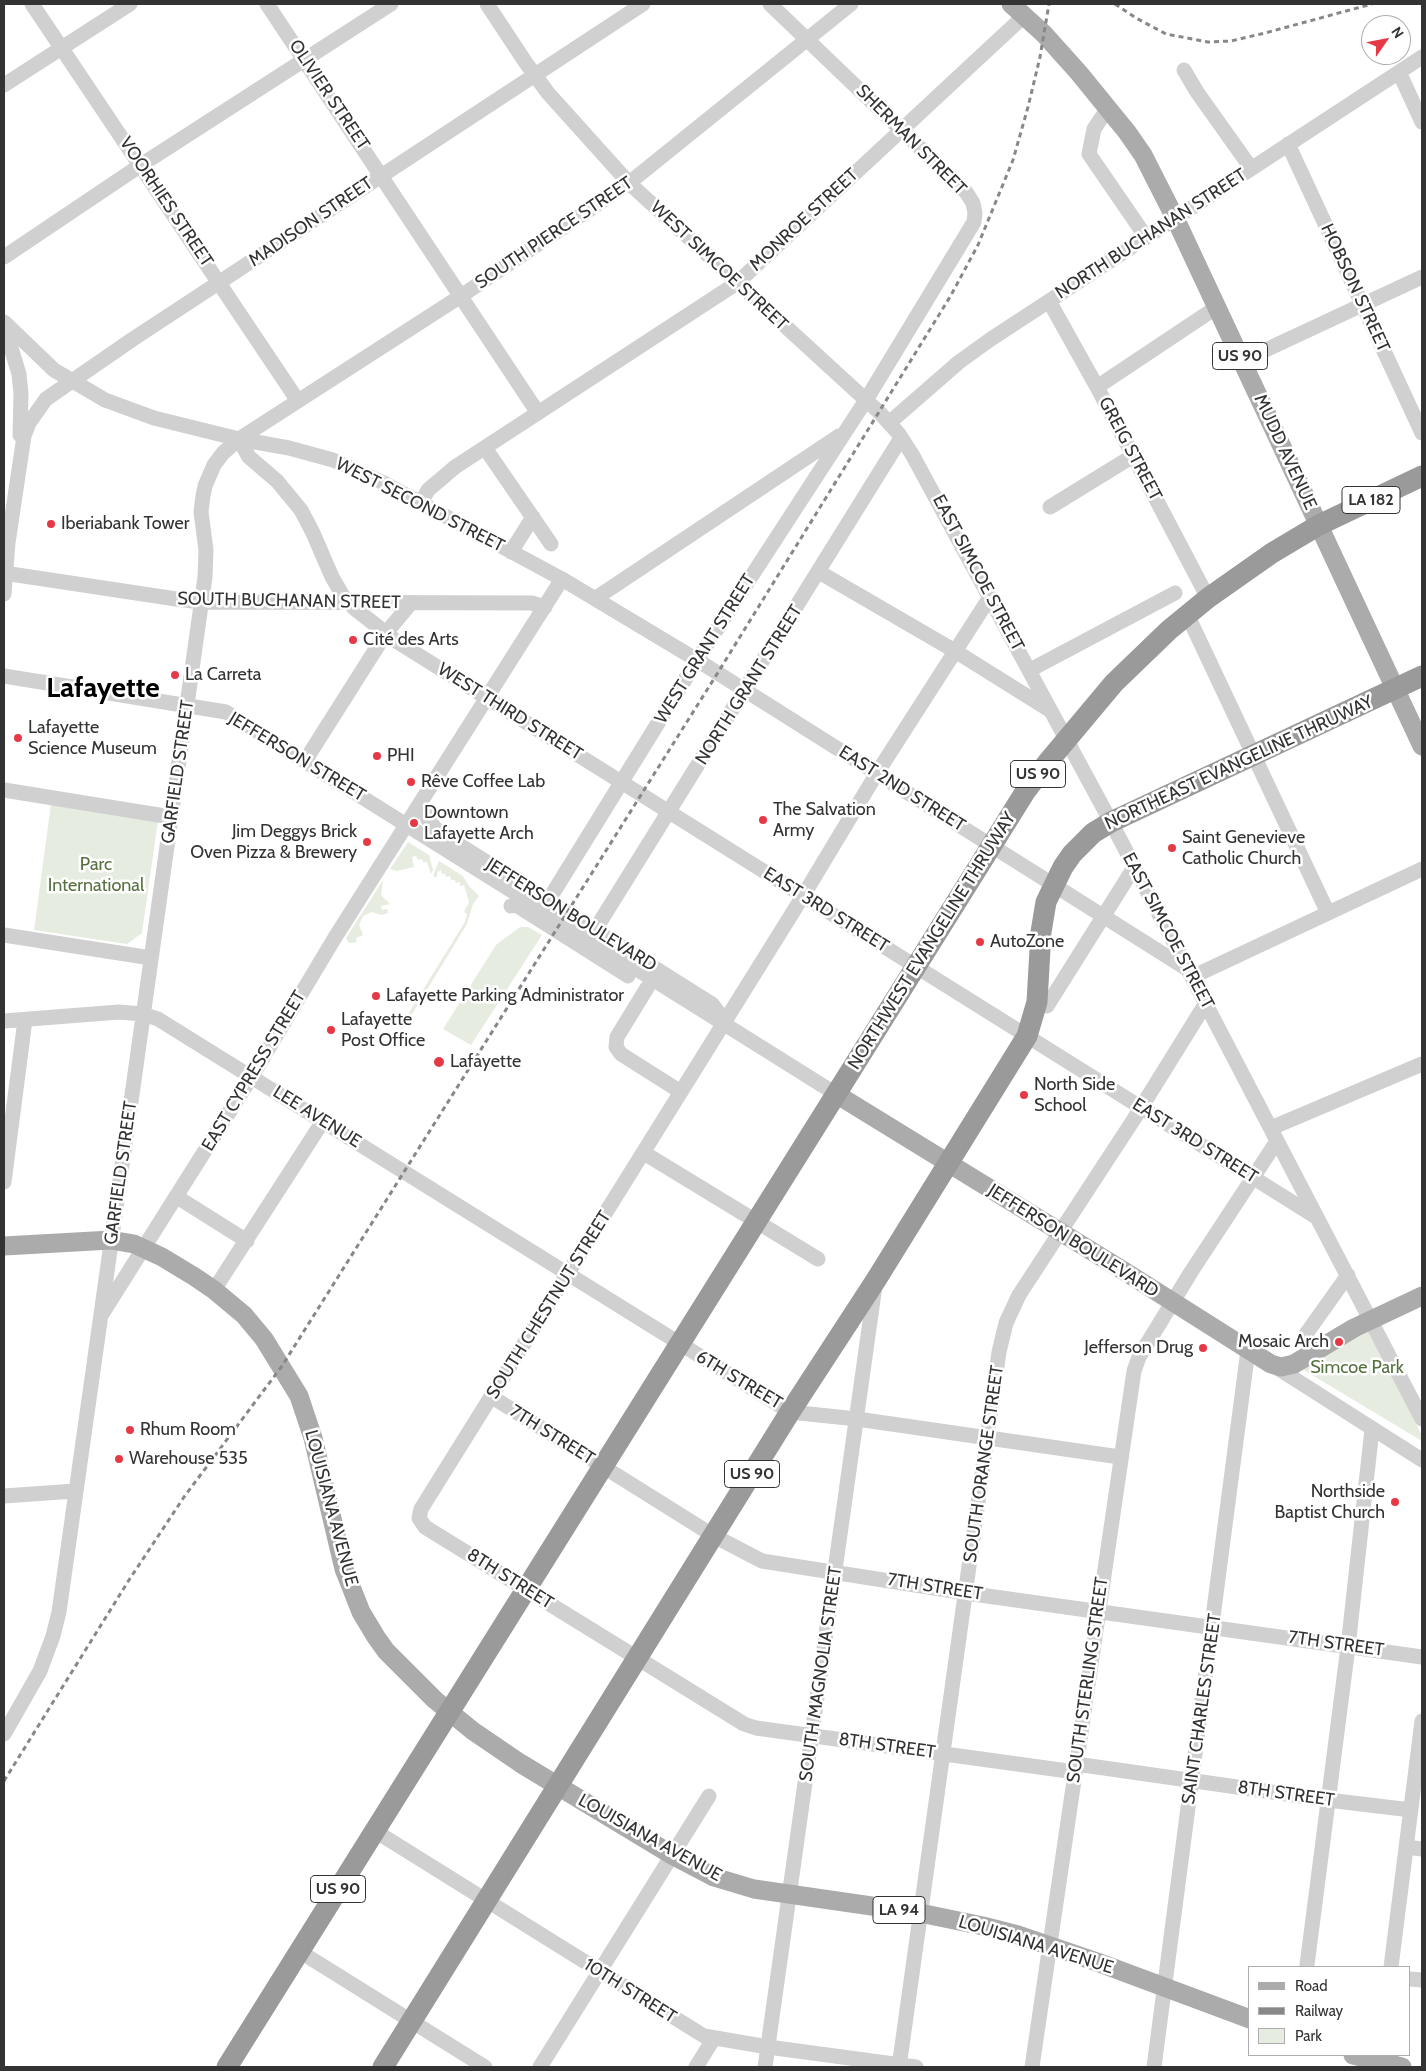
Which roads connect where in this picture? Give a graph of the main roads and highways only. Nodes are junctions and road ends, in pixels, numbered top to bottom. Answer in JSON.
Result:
{"nodes":[{"id":1,"x":1018,"y":10,"type":"edge"},
{"id":2,"x":1422,"y":476,"type":"edge"},
{"id":3,"x":1319,"y":525,"type":"junction"},
{"id":4,"x":1422,"y":676,"type":"edge"},
{"id":5,"x":1396,"y":689,"type":"junction"},
{"id":6,"x":1422,"y":746,"type":"edge"},
{"id":7,"x":836,"y":1094,"type":"junction"},
{"id":8,"x":949,"y":1164,"type":"junction"},
{"id":9,"x":4,"y":1246,"type":"edge"},
{"id":10,"x":1422,"y":1296,"type":"edge"},
{"id":11,"x":450,"y":1712,"type":"junction"},
{"id":12,"x":558,"y":1786,"type":"junction"},
{"id":13,"x":1248,"y":2018,"type":"edge"},
{"id":14,"x":1357,"y":2056,"type":"edge"},
{"id":15,"x":1379,"y":2061,"type":"edge"},
{"id":16,"x":227,"y":2067,"type":"edge"},
{"id":17,"x":382,"y":2067,"type":"edge"},
{"id":18,"x":1402,"y":2067,"type":"edge"}],
"edges":[{"from":1,"to":3,"type":"main road","name":"MUDD AVENUE","number":"US 90"},
{"from":2,"to":3,"type":"highway","name":"NORTHWEST EVANGELINE THRUWAY","number":"LA 182"},
{"from":3,"to":5,"type":"main road","name":"MUDD AVENUE","number":"US 90"},
{"from":3,"to":7,"type":"highway","name":"NORTHWEST EVANGELINE THRUWAY","number":"US 90"},
{"from":4,"to":5,"type":"highway","name":"NORTHEAST EVANGELINE THRUWAY"},
{"from":5,"to":6,"type":"main road","name":"MUDD AVENUE"},
{"from":5,"to":8,"type":"highway","name":"NORTHEAST EVANGELINE THRUWAY","number":"US 90"},
{"from":7,"to":8,"type":"main road","name":"JEFFERSON BOULEVARD"},
{"from":7,"to":11,"type":"highway","number":"US 90"},
{"from":8,"to":10,"type":"main road","name":"JEFFERSON BOULEVARD"},
{"from":8,"to":12,"type":"highway","number":"US 90"},
{"from":9,"to":11,"type":"main road","name":"LOUISIANA AVENUE"},
{"from":11,"to":12,"type":"main road","name":"LOUISIANA AVENUE"},
{"from":11,"to":16,"type":"highway","number":"US 90"},
{"from":12,"to":13,"type":"main road","name":"LOUISIANA AVENUE","number":"LA 94"},
{"from":12,"to":17,"type":"highway","number":"US 90"},
{"from":14,"to":15,"type":"main road"},
{"from":15,"to":18,"type":"main road"}]}
